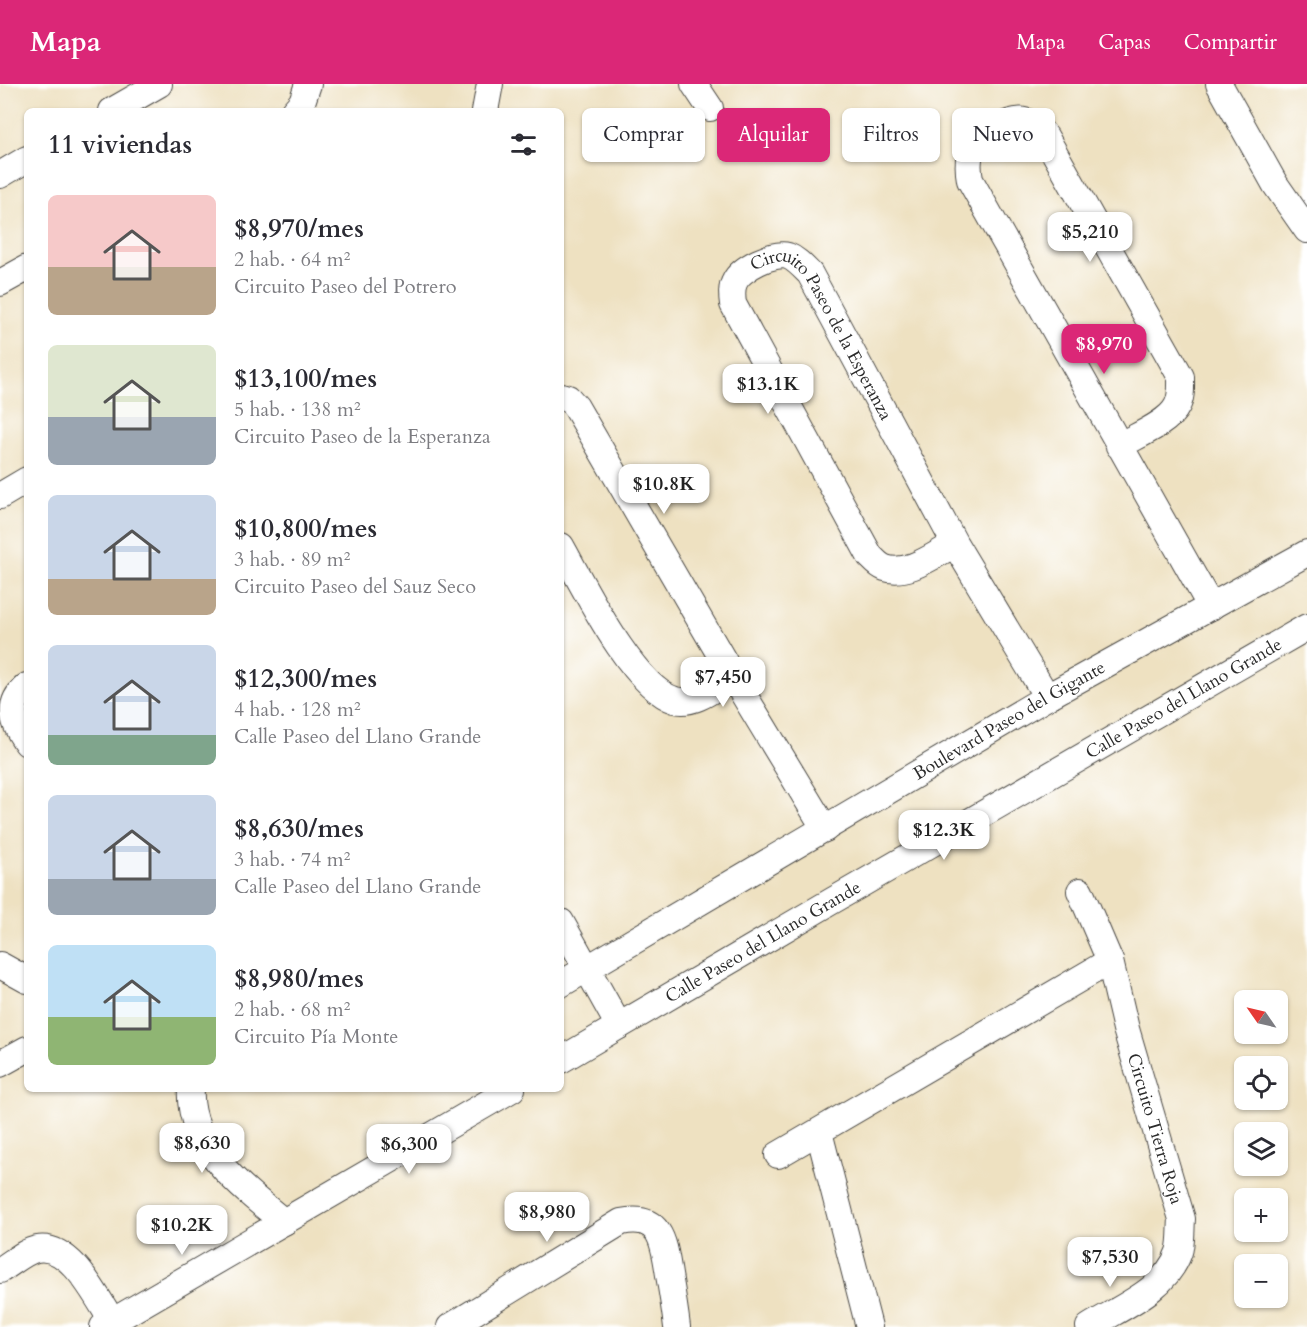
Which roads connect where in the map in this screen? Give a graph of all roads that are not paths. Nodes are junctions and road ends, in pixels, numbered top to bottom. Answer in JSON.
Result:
{"nodes":[{"id":1,"x":159,"y":84,"type":"edge"},
{"id":2,"x":308,"y":84,"type":"edge"},
{"id":3,"x":490,"y":84,"type":"edge"},
{"id":4,"x":694,"y":84,"type":"edge"},
{"id":5,"x":1219,"y":84,"type":"edge"},
{"id":6,"x":117,"y":108,"type":"edge"},
{"id":7,"x":297,"y":108,"type":"edge"},
{"id":8,"x":486,"y":108,"type":"edge"},
{"id":9,"x":710,"y":108,"type":"dead end"},
{"id":10,"x":24,"y":161,"type":"edge"},
{"id":11,"x":0,"y":175,"type":"edge"},
{"id":12,"x":1307,"y":230,"type":"edge"},
{"id":13,"x":24,"y":270,"type":"edge"},
{"id":14,"x":0,"y":283,"type":"edge"},
{"id":15,"x":564,"y":397,"type":"edge"},
{"id":16,"x":1119,"y":446,"type":"junction"},
{"id":17,"x":24,"y":482,"type":"edge"},
{"id":18,"x":0,"y":496,"type":"edge"},
{"id":19,"x":955,"y":544,"type":"junction"},
{"id":20,"x":564,"y":551,"type":"edge"},
{"id":21,"x":1307,"y":553,"type":"edge"},
{"id":22,"x":1211,"y":608,"type":"junction"},
{"id":23,"x":1307,"y":627,"type":"edge"},
{"id":24,"x":734,"y":677,"type":"junction"},
{"id":25,"x":24,"y":689,"type":"edge"},
{"id":26,"x":1047,"y":697,"type":"junction"},
{"id":27,"x":24,"y":738,"type":"edge"},
{"id":28,"x":825,"y":829,"type":"junction"},
{"id":29,"x":1080,"y":891,"type":"dead end"},
{"id":30,"x":564,"y":928,"type":"edge"},
{"id":31,"x":1110,"y":961,"type":"junction"},
{"id":32,"x":587,"y":970,"type":"junction"},
{"id":33,"x":564,"y":982,"type":"edge"},
{"id":34,"x":619,"y":1026,"type":"junction"},
{"id":35,"x":24,"y":1051,"type":"edge"},
{"id":36,"x":564,"y":1058,"type":"edge"},
{"id":37,"x":0,"y":1064,"type":"edge"},
{"id":38,"x":191,"y":1092,"type":"edge"},
{"id":39,"x":507,"y":1092,"type":"edge"},
{"id":40,"x":819,"y":1132,"type":"junction"},
{"id":41,"x":778,"y":1155,"type":"dead end"},
{"id":42,"x":284,"y":1222,"type":"junction"},
{"id":43,"x":0,"y":1270,"type":"edge"},
{"id":44,"x":478,"y":1320,"type":"edge"},
{"id":45,"x":108,"y":1324,"type":"edge"},
{"id":46,"x":450,"y":1327,"type":"edge"},
{"id":47,"x":677,"y":1327,"type":"edge"},
{"id":48,"x":869,"y":1327,"type":"edge"},
{"id":49,"x":1089,"y":1327,"type":"edge"}],
"edges":[{"from":1,"to":6,"type":"street"},
{"from":2,"to":7,"type":"street"},
{"from":3,"to":8,"type":"street"},
{"from":4,"to":9,"type":"street"},
{"from":5,"to":12,"type":"street"},
{"from":10,"to":11,"type":"street"},
{"from":13,"to":14,"type":"street"},
{"from":15,"to":24,"type":"street"},
{"from":16,"to":16,"type":"street"},
{"from":16,"to":22,"type":"street"},
{"from":17,"to":18,"type":"street"},
{"from":19,"to":19,"type":"street","name":"Circuito Paseo de la Esperanza"},
{"from":19,"to":26,"type":"street","name":"Circuito Paseo de la Esperanza"},
{"from":20,"to":24,"type":"street"},
{"from":21,"to":22,"type":"street","name":"Boulevard Paseo del Gigante"},
{"from":22,"to":26,"type":"street","name":"Boulevard Paseo del Gigante"},
{"from":23,"to":34,"type":"street","name":"Calle Paseo del Llano Grande"},
{"from":24,"to":28,"type":"street"},
{"from":25,"to":27,"type":"street"},
{"from":26,"to":28,"type":"street","name":"Boulevard Paseo del Gigante"},
{"from":28,"to":32,"type":"street","name":"Boulevard Paseo del Gigante"},
{"from":29,"to":31,"type":"street","name":"Circuito Tierra Roja"},
{"from":30,"to":32,"type":"street"},
{"from":31,"to":40,"type":"street"},
{"from":31,"to":49,"type":"street","name":"Circuito Tierra Roja"},
{"from":32,"to":33,"type":"street","name":"Boulevard Paseo del Gigante"},
{"from":32,"to":34,"type":"street"},
{"from":34,"to":36,"type":"street","name":"Calle Paseo del Llano Grande"},
{"from":35,"to":37,"type":"street"},
{"from":38,"to":42,"type":"street"},
{"from":39,"to":42,"type":"street"},
{"from":40,"to":41,"type":"street"},
{"from":40,"to":48,"type":"street"},
{"from":42,"to":45,"type":"street"},
{"from":43,"to":45,"type":"street"},
{"from":44,"to":46,"type":"street"},
{"from":44,"to":47,"type":"street"}]}
